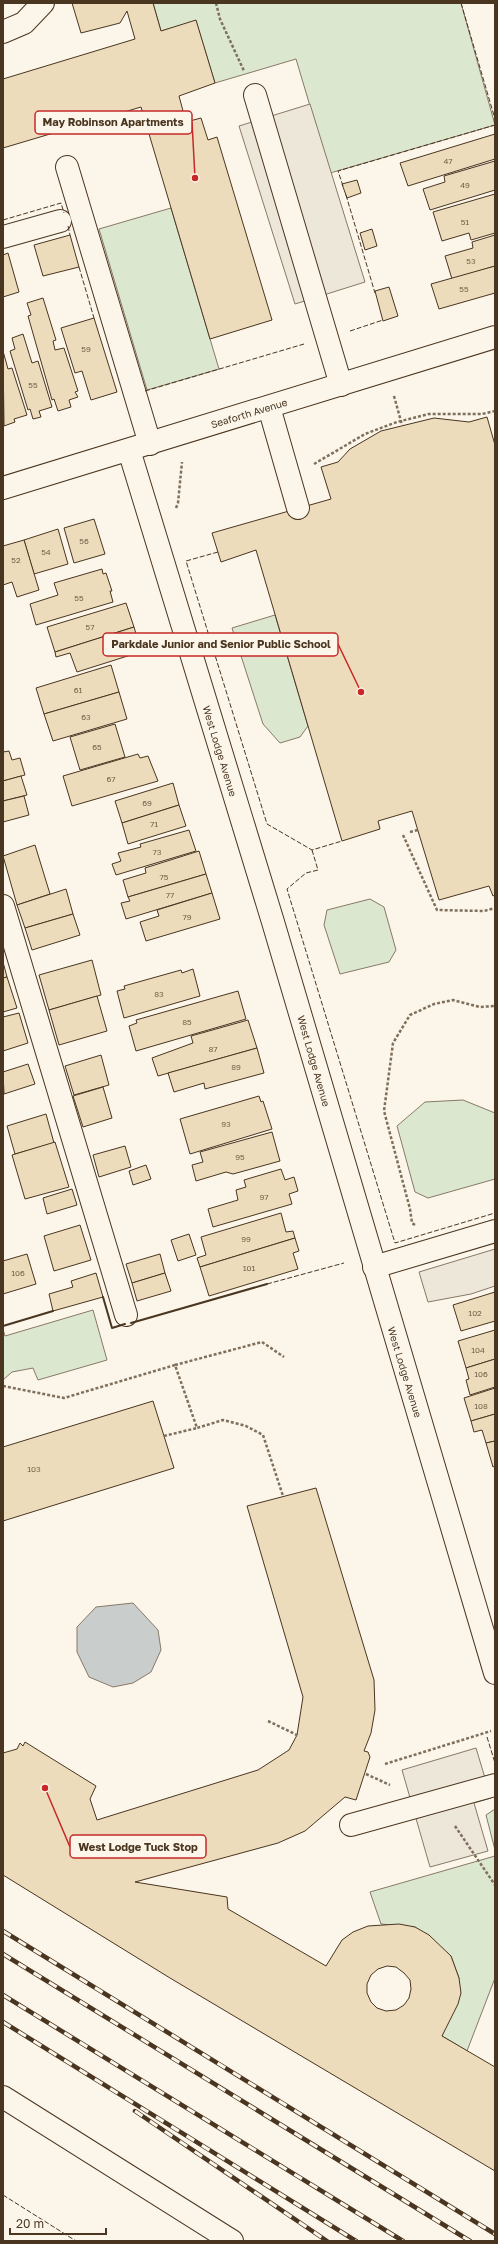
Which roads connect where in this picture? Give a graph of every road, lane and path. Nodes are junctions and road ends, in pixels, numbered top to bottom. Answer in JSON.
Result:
{"nodes":[{"id":1,"x":43,"y":3,"type":"edge"},
{"id":2,"x":216,"y":3,"type":"edge"},
{"id":3,"x":3,"y":32,"type":"edge"},
{"id":4,"x":255,"y":95,"type":"joint"},
{"id":5,"x":67,"y":167,"type":"dead end"},
{"id":6,"x":60,"y":221,"type":"dead end"},
{"id":7,"x":3,"y":237,"type":"edge"},
{"id":8,"x":495,"y":337,"type":"edge"},
{"id":9,"x":341,"y":385,"type":"junction"},
{"id":10,"x":392,"y":390,"type":"dead end"},
{"id":11,"x":269,"y":407,"type":"junction"},
{"id":12,"x":495,"y":411,"type":"edge"},
{"id":13,"x":402,"y":423,"type":"junction"},
{"id":14,"x":150,"y":444,"type":"junction"},
{"id":15,"x":129,"y":450,"type":"junction"},
{"id":16,"x":182,"y":460,"type":"dead end"},
{"id":17,"x":288,"y":470,"type":"junction"},
{"id":18,"x":3,"y":488,"type":"edge"},
{"id":19,"x":298,"y":508,"type":"dead end"},
{"id":20,"x":175,"y":509,"type":"dead end"},
{"id":21,"x":418,"y":830,"type":"dead end"},
{"id":22,"x":410,"y":832,"type":"dead end"},
{"id":23,"x":403,"y":835,"type":"dead end"},
{"id":24,"x":3,"y":906,"type":"edge"},
{"id":25,"x":495,"y":908,"type":"edge"},
{"id":26,"x":495,"y":1006,"type":"edge"},
{"id":27,"x":410,"y":1209,"type":"dead end"},
{"id":28,"x":495,"y":1231,"type":"edge"},
{"id":29,"x":374,"y":1267,"type":"junction"},
{"id":30,"x":126,"y":1315,"type":"dead end"},
{"id":31,"x":284,"y":1356,"type":"dead end"},
{"id":32,"x":175,"y":1365,"type":"junction"},
{"id":33,"x":3,"y":1386,"type":"edge"},
{"id":34,"x":196,"y":1428,"type":"junction"},
{"id":35,"x":164,"y":1436,"type":"dead end"},
{"id":36,"x":283,"y":1496,"type":"dead end"},
{"id":37,"x":495,"y":1673,"type":"edge"},
{"id":38,"x":268,"y":1721,"type":"dead end"},
{"id":39,"x":491,"y":1731,"type":"dead end"},
{"id":40,"x":297,"y":1736,"type":"dead end"},
{"id":41,"x":385,"y":1764,"type":"dead end"},
{"id":42,"x":495,"y":1785,"type":"edge"},
{"id":43,"x":439,"y":1801,"type":"junction"},
{"id":44,"x":351,"y":1825,"type":"dead end"},
{"id":45,"x":495,"y":1885,"type":"edge"},
{"id":46,"x":3,"y":2097,"type":"edge"},
{"id":47,"x":232,"y":2241,"type":"edge"}],
"edges":[{"from":1,"to":3,"type":"street"},
{"from":2,"to":4,"type":"path"},
{"from":4,"to":9,"type":"street"},
{"from":5,"to":14,"type":"street"},
{"from":6,"to":7,"type":"street"},
{"from":8,"to":9,"type":"street","name":"Seaforth Avenue"},
{"from":9,"to":11,"type":"street","name":"Seaforth Avenue"},
{"from":10,"to":13,"type":"path"},
{"from":11,"to":14,"type":"street","name":"Seaforth Avenue"},
{"from":11,"to":17,"type":"street"},
{"from":12,"to":13,"type":"path"},
{"from":13,"to":17,"type":"path"},
{"from":14,"to":15,"type":"street","name":"Seaforth Avenue"},
{"from":15,"to":18,"type":"street","name":"Seaforth Avenue"},
{"from":15,"to":29,"type":"street","name":"West Lodge Avenue"},
{"from":16,"to":20,"type":"path"},
{"from":17,"to":19,"type":"street"},
{"from":21,"to":22,"type":"path"},
{"from":23,"to":25,"type":"path"},
{"from":24,"to":30,"type":"street"},
{"from":26,"to":27,"type":"path"},
{"from":28,"to":29,"type":"street"},
{"from":29,"to":37,"type":"street","name":"West Lodge Avenue"},
{"from":31,"to":32,"type":"path"},
{"from":32,"to":33,"type":"path"},
{"from":32,"to":34,"type":"path"},
{"from":34,"to":35,"type":"path"},
{"from":34,"to":36,"type":"path"},
{"from":38,"to":40,"type":"path"},
{"from":39,"to":41,"type":"path"},
{"from":42,"to":43,"type":"street"},
{"from":43,"to":44,"type":"street"},
{"from":43,"to":45,"type":"path"},
{"from":46,"to":47,"type":"street"}]}
